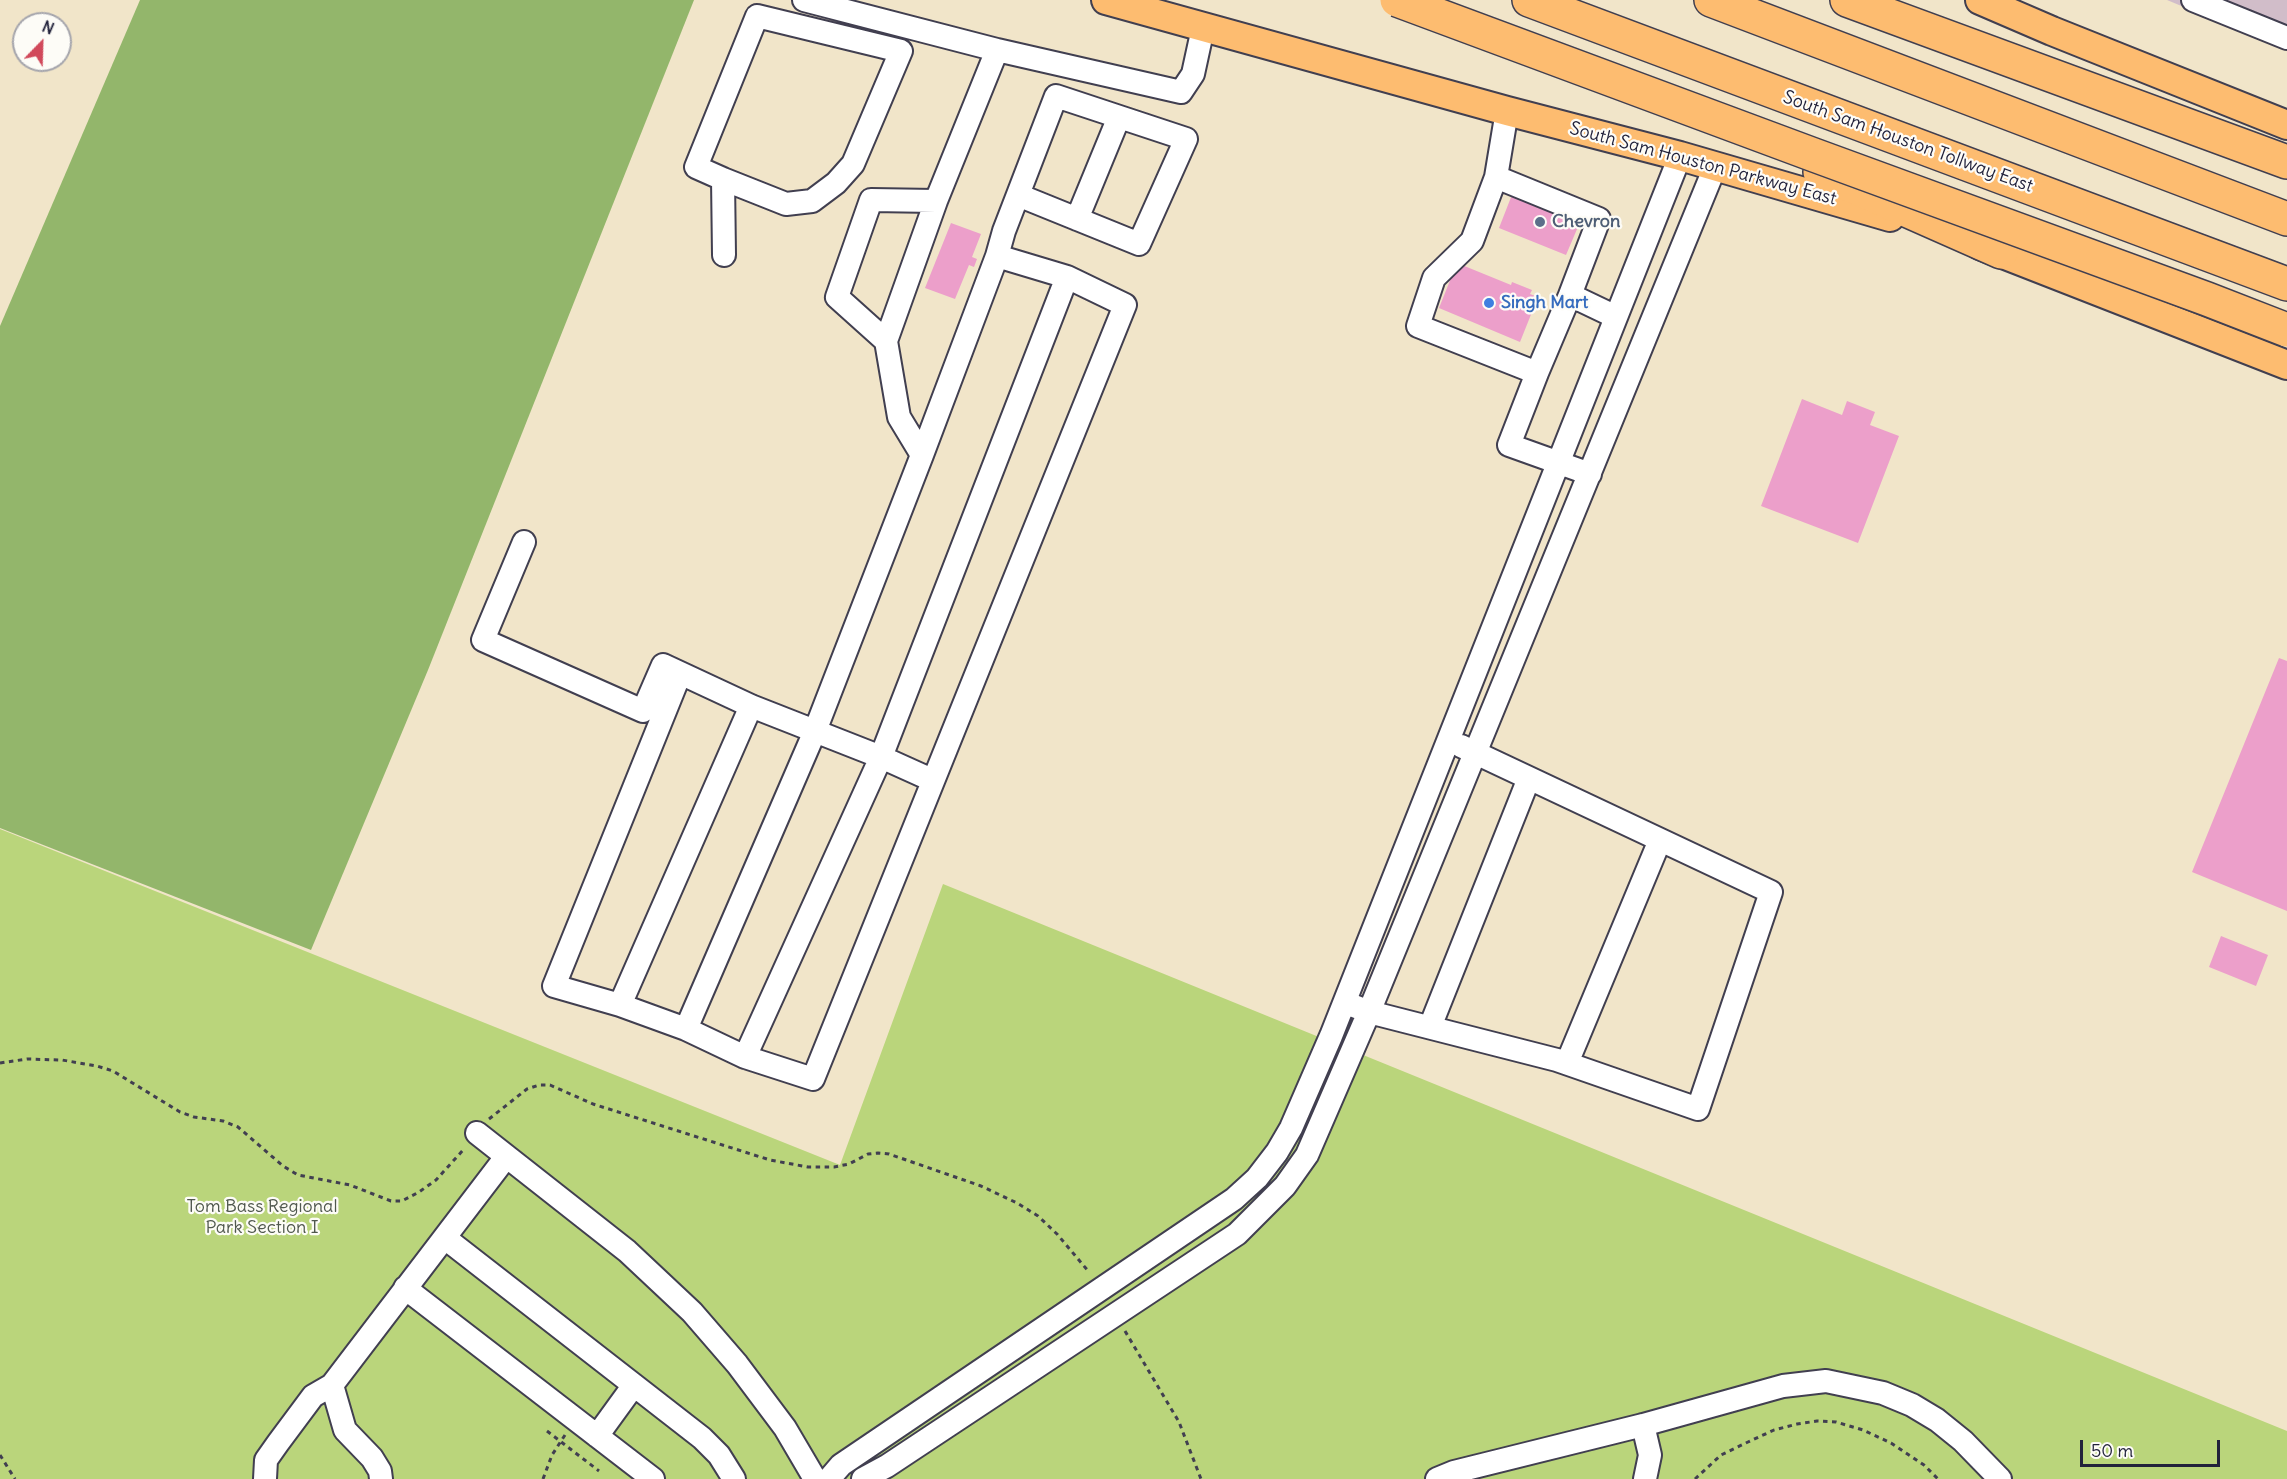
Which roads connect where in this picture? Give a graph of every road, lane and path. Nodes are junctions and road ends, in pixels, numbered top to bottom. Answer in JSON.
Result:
{"nodes":[{"id":1,"x":804,"y":0,"type":"edge"},
{"id":2,"x":1106,"y":0,"type":"edge"},
{"id":3,"x":1397,"y":0,"type":"edge"},
{"id":4,"x":1409,"y":0,"type":"edge"},
{"id":5,"x":1528,"y":0,"type":"edge"},
{"id":6,"x":1711,"y":0,"type":"edge"},
{"id":7,"x":1847,"y":0,"type":"edge"},
{"id":8,"x":1878,"y":0,"type":"edge"},
{"id":9,"x":1980,"y":0,"type":"edge"},
{"id":10,"x":2193,"y":0,"type":"edge"},
{"id":11,"x":1203,"y":28,"type":"junction"},
{"id":12,"x":2287,"y":38,"type":"edge"},
{"id":13,"x":997,"y":50,"type":"junction"},
{"id":14,"x":1507,"y":111,"type":"junction"},
{"id":15,"x":1119,"y":117,"type":"junction"},
{"id":16,"x":2287,"y":125,"type":"edge"},
{"id":17,"x":2287,"y":138,"type":"edge"},
{"id":18,"x":1680,"y":156,"type":"junction"},
{"id":19,"x":2287,"y":162,"type":"edge"},
{"id":20,"x":1715,"y":167,"type":"junction"},
{"id":21,"x":1496,"y":177,"type":"junction"},
{"id":22,"x":723,"y":179,"type":"junction"},
{"id":23,"x":1018,"y":195,"type":"junction"},
{"id":24,"x":936,"y":201,"type":"junction"},
{"id":25,"x":1077,"y":219,"type":"junction"},
{"id":26,"x":2287,"y":219,"type":"edge"},
{"id":27,"x":2001,"y":252,"type":"junction"},
{"id":28,"x":724,"y":255,"type":"dead end"},
{"id":29,"x":997,"y":256,"type":"junction"},
{"id":30,"x":1067,"y":277,"type":"junction"},
{"id":31,"x":2287,"y":284,"type":"edge"},
{"id":32,"x":1570,"y":295,"type":"junction"},
{"id":33,"x":1616,"y":317,"type":"junction"},
{"id":34,"x":2287,"y":330,"type":"edge"},
{"id":35,"x":886,"y":341,"type":"junction"},
{"id":36,"x":2287,"y":365,"type":"edge"},
{"id":37,"x":1537,"y":373,"type":"junction"},
{"id":38,"x":922,"y":455,"type":"junction"},
{"id":39,"x":1557,"y":461,"type":"junction"},
{"id":40,"x":1590,"y":474,"type":"junction"},
{"id":41,"x":524,"y":542,"type":"dead end"},
{"id":42,"x":680,"y":674,"type":"junction"},
{"id":43,"x":752,"y":706,"type":"junction"},
{"id":44,"x":815,"y":731,"type":"junction"},
{"id":45,"x":1449,"y":741,"type":"junction"},
{"id":46,"x":1475,"y":753,"type":"junction"},
{"id":47,"x":881,"y":757,"type":"junction"},
{"id":48,"x":1529,"y":778,"type":"junction"},
{"id":49,"x":932,"y":780,"type":"junction"},
{"id":50,"x":1660,"y":840,"type":"junction"},
{"id":51,"x":1345,"y":1002,"type":"junction"},
{"id":52,"x":620,"y":1005,"type":"junction"},
{"id":53,"x":1368,"y":1012,"type":"junction"},
{"id":54,"x":1430,"y":1028,"type":"junction"},
{"id":55,"x":686,"y":1029,"type":"junction"},
{"id":56,"x":745,"y":1057,"type":"junction"},
{"id":57,"x":0,"y":1063,"type":"edge"},
{"id":58,"x":1567,"y":1063,"type":"junction"},
{"id":59,"x":477,"y":1133,"type":"junction"},
{"id":60,"x":506,"y":1157,"type":"junction"},
{"id":61,"x":445,"y":1238,"type":"junction"},
{"id":62,"x":1107,"y":1285,"type":"junction"},
{"id":63,"x":405,"y":1288,"type":"junction"},
{"id":64,"x":1121,"y":1310,"type":"junction"},
{"id":65,"x":332,"y":1385,"type":"junction"},
{"id":66,"x":634,"y":1385,"type":"junction"},
{"id":67,"x":576,"y":1420,"type":"junction"},
{"id":68,"x":1643,"y":1425,"type":"junction"},
{"id":69,"x":547,"y":1431,"type":"dead end"},
{"id":70,"x":597,"y":1436,"type":"junction"},
{"id":71,"x":560,"y":1442,"type":"junction"},
{"id":72,"x":0,"y":1455,"type":"edge"},
{"id":73,"x":599,"y":1471,"type":"dead end"},
{"id":74,"x":15,"y":1479,"type":"edge"},
{"id":75,"x":265,"y":1479,"type":"edge"},
{"id":76,"x":381,"y":1479,"type":"edge"},
{"id":77,"x":543,"y":1479,"type":"edge"},
{"id":78,"x":653,"y":1479,"type":"edge"},
{"id":79,"x":734,"y":1479,"type":"edge"},
{"id":80,"x":815,"y":1479,"type":"edge"},
{"id":81,"x":829,"y":1479,"type":"edge"},
{"id":82,"x":863,"y":1479,"type":"edge"},
{"id":83,"x":1201,"y":1479,"type":"edge"},
{"id":84,"x":1437,"y":1479,"type":"edge"},
{"id":85,"x":1645,"y":1479,"type":"edge"},
{"id":86,"x":1695,"y":1479,"type":"edge"},
{"id":87,"x":1938,"y":1479,"type":"edge"},
{"id":88,"x":2000,"y":1479,"type":"edge"}],
"edges":[{"from":1,"to":13,"type":"lane"},
{"from":2,"to":11,"type":"main road","name":"South Sam Houston Parkway East"},
{"from":3,"to":34,"type":"highway","bridge":true},
{"from":4,"to":27,"type":"highway"},
{"from":5,"to":31,"type":"highway","name":"South Sam Houston Tollway East"},
{"from":6,"to":26,"type":"highway"},
{"from":7,"to":19,"type":"highway"},
{"from":8,"to":17,"type":"highway"},
{"from":9,"to":16,"type":"main road"},
{"from":10,"to":12,"type":"lane"},
{"from":11,"to":13,"type":"lane"},
{"from":11,"to":14,"type":"main road","name":"South Sam Houston Parkway East"},
{"from":13,"to":24,"type":"lane"},
{"from":14,"to":18,"type":"main road","name":"South Sam Houston Parkway East"},
{"from":14,"to":21,"type":"lane"},
{"from":15,"to":23,"type":"lane"},
{"from":15,"to":25,"type":"lane"},
{"from":15,"to":25,"type":"lane"},
{"from":18,"to":20,"type":"main road","name":"South Sam Houston Parkway East"},
{"from":18,"to":33,"type":"lane"},
{"from":20,"to":27,"type":"main road","name":"South Sam Houston Parkway East"},
{"from":20,"to":40,"type":"lane"},
{"from":21,"to":32,"type":"lane"},
{"from":21,"to":37,"type":"lane"},
{"from":22,"to":22,"type":"lane"},
{"from":22,"to":28,"type":"lane"},
{"from":23,"to":25,"type":"lane"},
{"from":23,"to":29,"type":"lane"},
{"from":24,"to":35,"type":"lane"},
{"from":24,"to":35,"type":"lane"},
{"from":27,"to":36,"type":"main road","name":"South Sam Houston Parkway East"},
{"from":29,"to":30,"type":"lane"},
{"from":29,"to":38,"type":"lane"},
{"from":30,"to":47,"type":"lane"},
{"from":30,"to":49,"type":"lane"},
{"from":32,"to":33,"type":"lane"},
{"from":32,"to":37,"type":"lane"},
{"from":33,"to":39,"type":"lane"},
{"from":35,"to":38,"type":"lane"},
{"from":37,"to":39,"type":"lane"},
{"from":38,"to":44,"type":"lane"},
{"from":39,"to":40,"type":"lane"},
{"from":39,"to":45,"type":"lane"},
{"from":40,"to":46,"type":"lane"},
{"from":41,"to":42,"type":"lane"},
{"from":42,"to":43,"type":"lane"},
{"from":42,"to":52,"type":"lane"},
{"from":43,"to":44,"type":"lane"},
{"from":43,"to":52,"type":"lane"},
{"from":44,"to":47,"type":"lane"},
{"from":44,"to":55,"type":"lane"},
{"from":45,"to":46,"type":"lane"},
{"from":45,"to":51,"type":"lane"},
{"from":46,"to":48,"type":"lane"},
{"from":46,"to":53,"type":"lane"},
{"from":47,"to":49,"type":"lane"},
{"from":47,"to":56,"type":"lane"},
{"from":48,"to":50,"type":"lane"},
{"from":48,"to":54,"type":"lane"},
{"from":49,"to":56,"type":"lane"},
{"from":50,"to":58,"type":"lane"},
{"from":50,"to":58,"type":"lane"},
{"from":51,"to":53,"type":"lane"},
{"from":51,"to":62,"type":"lane"},
{"from":52,"to":55,"type":"lane"},
{"from":53,"to":54,"type":"lane"},
{"from":53,"to":64,"type":"lane"},
{"from":54,"to":58,"type":"lane"},
{"from":55,"to":56,"type":"lane"},
{"from":57,"to":59,"type":"path"},
{"from":59,"to":60,"type":"lane"},
{"from":59,"to":62,"type":"path"},
{"from":60,"to":61,"type":"lane"},
{"from":60,"to":80,"type":"lane"},
{"from":61,"to":63,"type":"lane"},
{"from":61,"to":66,"type":"lane"},
{"from":62,"to":64,"type":"lane"},
{"from":62,"to":81,"type":"lane"},
{"from":63,"to":65,"type":"lane"},
{"from":63,"to":67,"type":"lane"},
{"from":64,"to":82,"type":"lane"},
{"from":64,"to":83,"type":"path"},
{"from":65,"to":75,"type":"lane"},
{"from":65,"to":76,"type":"lane"},
{"from":66,"to":70,"type":"lane"},
{"from":66,"to":79,"type":"lane"},
{"from":67,"to":70,"type":"lane"},
{"from":67,"to":71,"type":"path"},
{"from":68,"to":84,"type":"lane"},
{"from":68,"to":85,"type":"lane"},
{"from":68,"to":88,"type":"lane"},
{"from":69,"to":71,"type":"path"},
{"from":70,"to":78,"type":"lane"},
{"from":71,"to":73,"type":"path"},
{"from":71,"to":77,"type":"path"},
{"from":72,"to":74,"type":"path"},
{"from":86,"to":87,"type":"path"}]}
